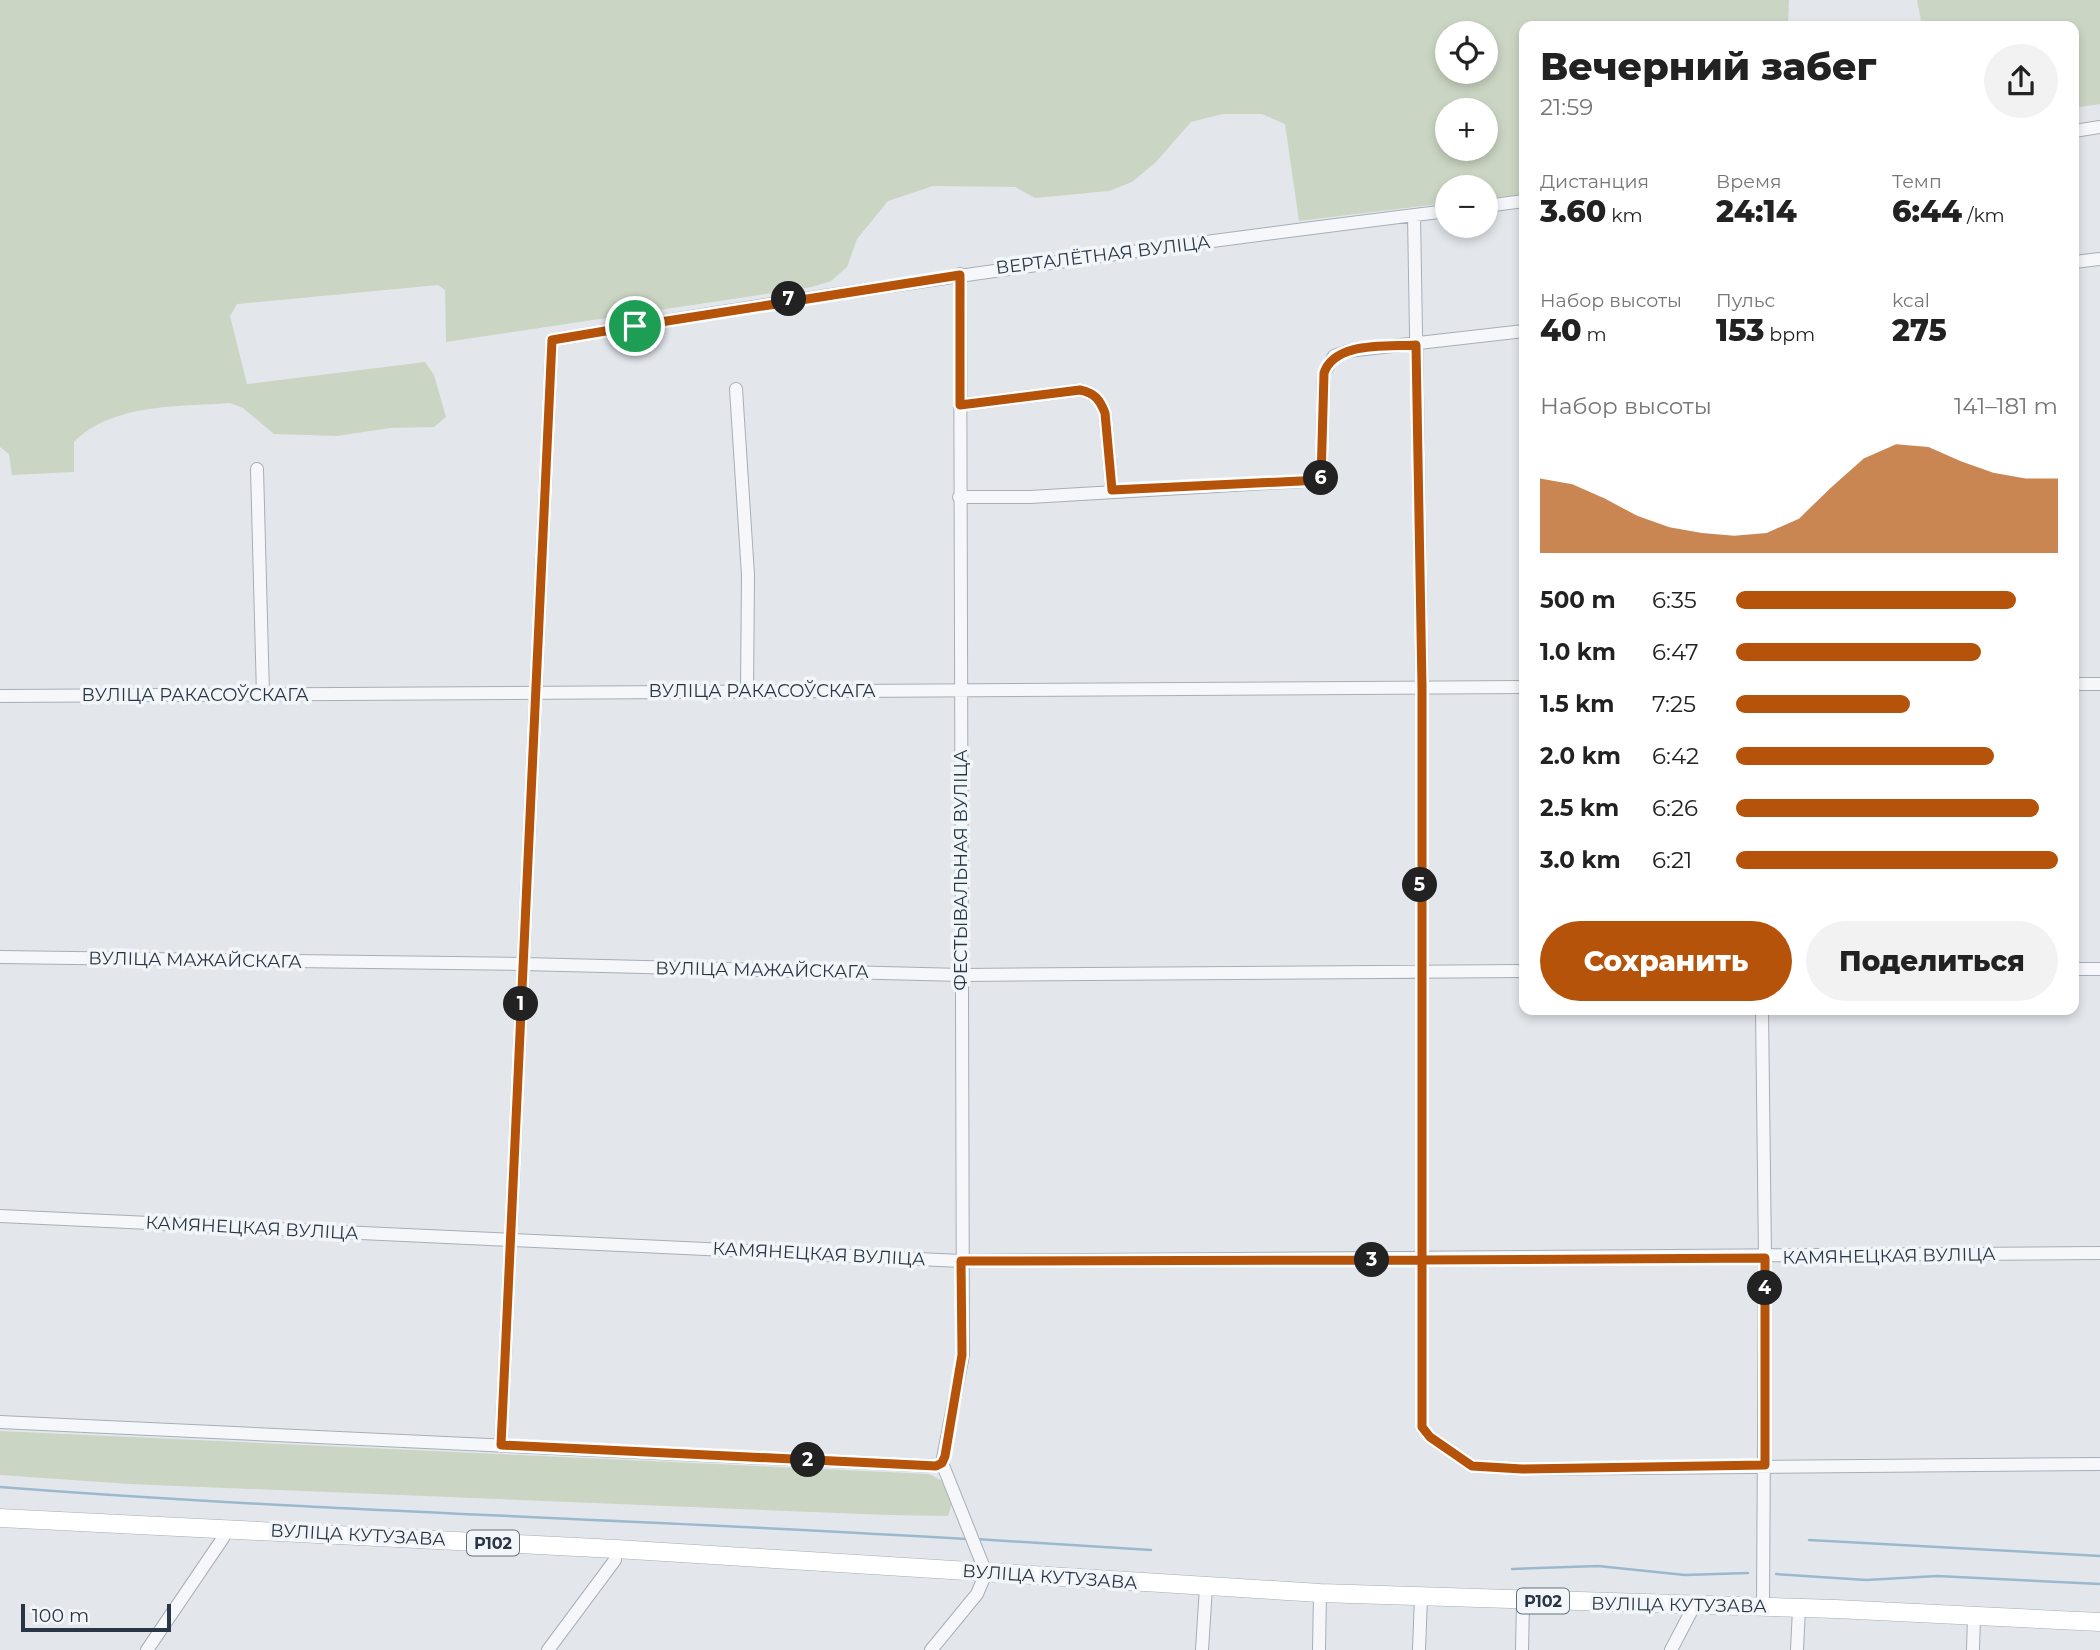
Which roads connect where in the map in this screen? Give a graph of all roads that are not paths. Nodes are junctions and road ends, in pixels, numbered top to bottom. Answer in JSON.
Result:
{"nodes":[{"id":1,"x":2100,"y":127,"type":"edge"},
{"id":2,"x":2079,"y":130,"type":"edge"},
{"id":3,"x":1519,"y":202,"type":"edge"},
{"id":4,"x":1498,"y":204,"type":"edge"},
{"id":5,"x":1435,"y":212,"type":"edge"},
{"id":6,"x":1414,"y":215,"type":"junction"},
{"id":7,"x":2100,"y":259,"type":"edge"},
{"id":8,"x":2079,"y":261,"type":"edge"},
{"id":9,"x":960,"y":275,"type":"junction"},
{"id":10,"x":1519,"y":332,"type":"edge"},
{"id":11,"x":1416,"y":345,"type":"junction"},
{"id":12,"x":736,"y":389,"type":"dead end"},
{"id":13,"x":960,"y":405,"type":"junction"},
{"id":14,"x":257,"y":469,"type":"dead end"},
{"id":15,"x":1112,"y":490,"type":"junction"},
{"id":16,"x":960,"y":497,"type":"junction"},
{"id":17,"x":2079,"y":684,"type":"edge"},
{"id":18,"x":2100,"y":684,"type":"edge"},
{"id":19,"x":1422,"y":687,"type":"junction"},
{"id":20,"x":1519,"y":687,"type":"edge"},
{"id":21,"x":747,"y":691,"type":"junction"},
{"id":22,"x":535,"y":692,"type":"junction"},
{"id":23,"x":960,"y":692,"type":"junction"},
{"id":24,"x":263,"y":695,"type":"junction"},
{"id":25,"x":0,"y":696,"type":"edge"},
{"id":26,"x":0,"y":957,"type":"edge"},
{"id":27,"x":523,"y":964,"type":"junction"},
{"id":28,"x":2079,"y":969,"type":"edge"},
{"id":29,"x":2100,"y":969,"type":"edge"},
{"id":30,"x":1420,"y":971,"type":"junction"},
{"id":31,"x":1519,"y":971,"type":"edge"},
{"id":32,"x":962,"y":975,"type":"junction"},
{"id":33,"x":1762,"y":1015,"type":"edge"},
{"id":34,"x":0,"y":1216,"type":"edge"},
{"id":35,"x":510,"y":1240,"type":"junction"},
{"id":36,"x":2100,"y":1253,"type":"edge"},
{"id":37,"x":1765,"y":1258,"type":"junction"},
{"id":38,"x":1422,"y":1260,"type":"junction"},
{"id":39,"x":961,"y":1261,"type":"junction"},
{"id":40,"x":0,"y":1422,"type":"edge"},
{"id":41,"x":501,"y":1445,"type":"junction"},
{"id":42,"x":939,"y":1464,"type":"junction"},
{"id":43,"x":2100,"y":1464,"type":"edge"},
{"id":44,"x":1765,"y":1465,"type":"junction"},
{"id":45,"x":0,"y":1518,"type":"edge"},
{"id":46,"x":225,"y":1527,"type":"junction"},
{"id":47,"x":616,"y":1549,"type":"junction"},
{"id":48,"x":986,"y":1573,"type":"junction"},
{"id":49,"x":1206,"y":1587,"type":"junction"},
{"id":50,"x":1320,"y":1593,"type":"junction"},
{"id":51,"x":1421,"y":1597,"type":"junction"},
{"id":52,"x":1523,"y":1601,"type":"junction"},
{"id":53,"x":1694,"y":1606,"type":"junction"},
{"id":54,"x":1763,"y":1607,"type":"junction"},
{"id":55,"x":1799,"y":1609,"type":"junction"},
{"id":56,"x":1974,"y":1617,"type":"junction"},
{"id":57,"x":2100,"y":1622,"type":"edge"},
{"id":58,"x":147,"y":1650,"type":"edge"},
{"id":59,"x":548,"y":1650,"type":"edge"},
{"id":60,"x":931,"y":1650,"type":"edge"},
{"id":61,"x":1202,"y":1650,"type":"edge"},
{"id":62,"x":1319,"y":1650,"type":"edge"},
{"id":63,"x":1419,"y":1650,"type":"edge"},
{"id":64,"x":1522,"y":1650,"type":"edge"},
{"id":65,"x":1671,"y":1650,"type":"edge"},
{"id":66,"x":1797,"y":1650,"type":"edge"},
{"id":67,"x":1973,"y":1650,"type":"edge"}],
"edges":[{"from":1,"to":2,"type":"street"},
{"from":3,"to":4,"type":"street"},
{"from":5,"to":6,"type":"street","name":"ВЕРТАЛЁТНАЯ ВУЛІЦА"},
{"from":6,"to":9,"type":"street","name":"ВЕРТАЛЁТНАЯ ВУЛІЦА"},
{"from":6,"to":11,"type":"street"},
{"from":7,"to":8,"type":"street"},
{"from":9,"to":13,"type":"street","name":"ФЕСТЫВАЛЬНАЯ ВУЛІЦА"},
{"from":9,"to":22,"type":"street","name":"ВЕРТАЛЁТНАЯ ВУЛІЦА"},
{"from":10,"to":11,"type":"street"},
{"from":11,"to":15,"type":"street"},
{"from":11,"to":19,"type":"street"},
{"from":12,"to":21,"type":"street"},
{"from":13,"to":15,"type":"street"},
{"from":13,"to":16,"type":"street","name":"ФЕСТЫВАЛЬНАЯ ВУЛІЦА"},
{"from":14,"to":24,"type":"street"},
{"from":15,"to":16,"type":"street"},
{"from":16,"to":23,"type":"street","name":"ФЕСТЫВАЛЬНАЯ ВУЛІЦА"},
{"from":17,"to":18,"type":"street"},
{"from":19,"to":20,"type":"street","name":"ВУЛІЦА РАКАСОЎСКАГА"},
{"from":19,"to":23,"type":"street","name":"ВУЛІЦА РАКАСОЎСКАГА"},
{"from":19,"to":30,"type":"street"},
{"from":21,"to":22,"type":"street","name":"ВУЛІЦА РАКАСОЎСКАГА"},
{"from":21,"to":23,"type":"street","name":"ВУЛІЦА РАКАСОЎСКАГА"},
{"from":22,"to":24,"type":"street","name":"ВУЛІЦА РАКАСОЎСКАГА"},
{"from":22,"to":27,"type":"street"},
{"from":23,"to":32,"type":"street","name":"ФЕСТЫВАЛЬНАЯ ВУЛІЦА"},
{"from":24,"to":25,"type":"street","name":"ВУЛІЦА РАКАСОЎСКАГА"},
{"from":26,"to":27,"type":"street","name":"ВУЛІЦА МАЖАЙСКАГА"},
{"from":27,"to":32,"type":"street","name":"ВУЛІЦА МАЖАЙСКАГА"},
{"from":27,"to":35,"type":"street"},
{"from":28,"to":29,"type":"street"},
{"from":30,"to":31,"type":"street","name":"ВУЛІЦА МАЖАЙСКАГА"},
{"from":30,"to":32,"type":"street","name":"ВУЛІЦА МАЖАЙСКАГА"},
{"from":30,"to":38,"type":"street"},
{"from":32,"to":39,"type":"street","name":"ФЕСТЫВАЛЬНАЯ ВУЛІЦА"},
{"from":33,"to":37,"type":"street"},
{"from":34,"to":35,"type":"street","name":"КАМЯНЕЦКАЯ ВУЛІЦА"},
{"from":35,"to":39,"type":"street","name":"КАМЯНЕЦКАЯ ВУЛІЦА"},
{"from":35,"to":41,"type":"street"},
{"from":36,"to":37,"type":"street","name":"КАМЯНЕЦКАЯ ВУЛІЦА"},
{"from":37,"to":38,"type":"street","name":"КАМЯНЕЦКАЯ ВУЛІЦА"},
{"from":37,"to":44,"type":"street"},
{"from":38,"to":39,"type":"street","name":"КАМЯНЕЦКАЯ ВУЛІЦА"},
{"from":38,"to":44,"type":"street"},
{"from":39,"to":42,"type":"street","name":"ФЕСТЫВАЛЬНАЯ ВУЛІЦА"},
{"from":40,"to":41,"type":"street"},
{"from":41,"to":42,"type":"street"},
{"from":42,"to":48,"type":"street"},
{"from":43,"to":44,"type":"street"},
{"from":44,"to":54,"type":"street"},
{"from":45,"to":46,"type":"main road","name":"ВУЛІЦА КУТУЗАВА","number":"Р102"},
{"from":46,"to":47,"type":"main road","name":"ВУЛІЦА КУТУЗАВА","number":"Р102"},
{"from":46,"to":58,"type":"street"},
{"from":47,"to":48,"type":"main road","name":"ВУЛІЦА КУТУЗАВА","number":"Р102"},
{"from":47,"to":59,"type":"street"},
{"from":48,"to":49,"type":"main road","name":"ВУЛІЦА КУТУЗАВА","number":"Р102"},
{"from":48,"to":60,"type":"street"},
{"from":49,"to":50,"type":"main road","name":"ВУЛІЦА КУТУЗАВА","number":"Р102"},
{"from":49,"to":61,"type":"street"},
{"from":50,"to":51,"type":"main road","name":"ВУЛІЦА КУТУЗАВА","number":"Р102"},
{"from":50,"to":62,"type":"street"},
{"from":51,"to":52,"type":"main road","name":"ВУЛІЦА КУТУЗАВА","number":"Р102"},
{"from":51,"to":63,"type":"street"},
{"from":52,"to":53,"type":"main road","name":"ВУЛІЦА КУТУЗАВА","number":"Р102"},
{"from":52,"to":64,"type":"street"},
{"from":53,"to":54,"type":"main road","name":"ВУЛІЦА КУТУЗАВА","number":"Р102"},
{"from":53,"to":65,"type":"street"},
{"from":54,"to":55,"type":"main road","name":"ВУЛІЦА КУТУЗАВА","number":"Р102"},
{"from":55,"to":56,"type":"main road","name":"ВУЛІЦА КУТУЗАВА","number":"Р102"},
{"from":55,"to":66,"type":"street"},
{"from":56,"to":57,"type":"main road","name":"ВУЛІЦА КУТУЗАВА","number":"Р102"},
{"from":56,"to":67,"type":"street"}]}
